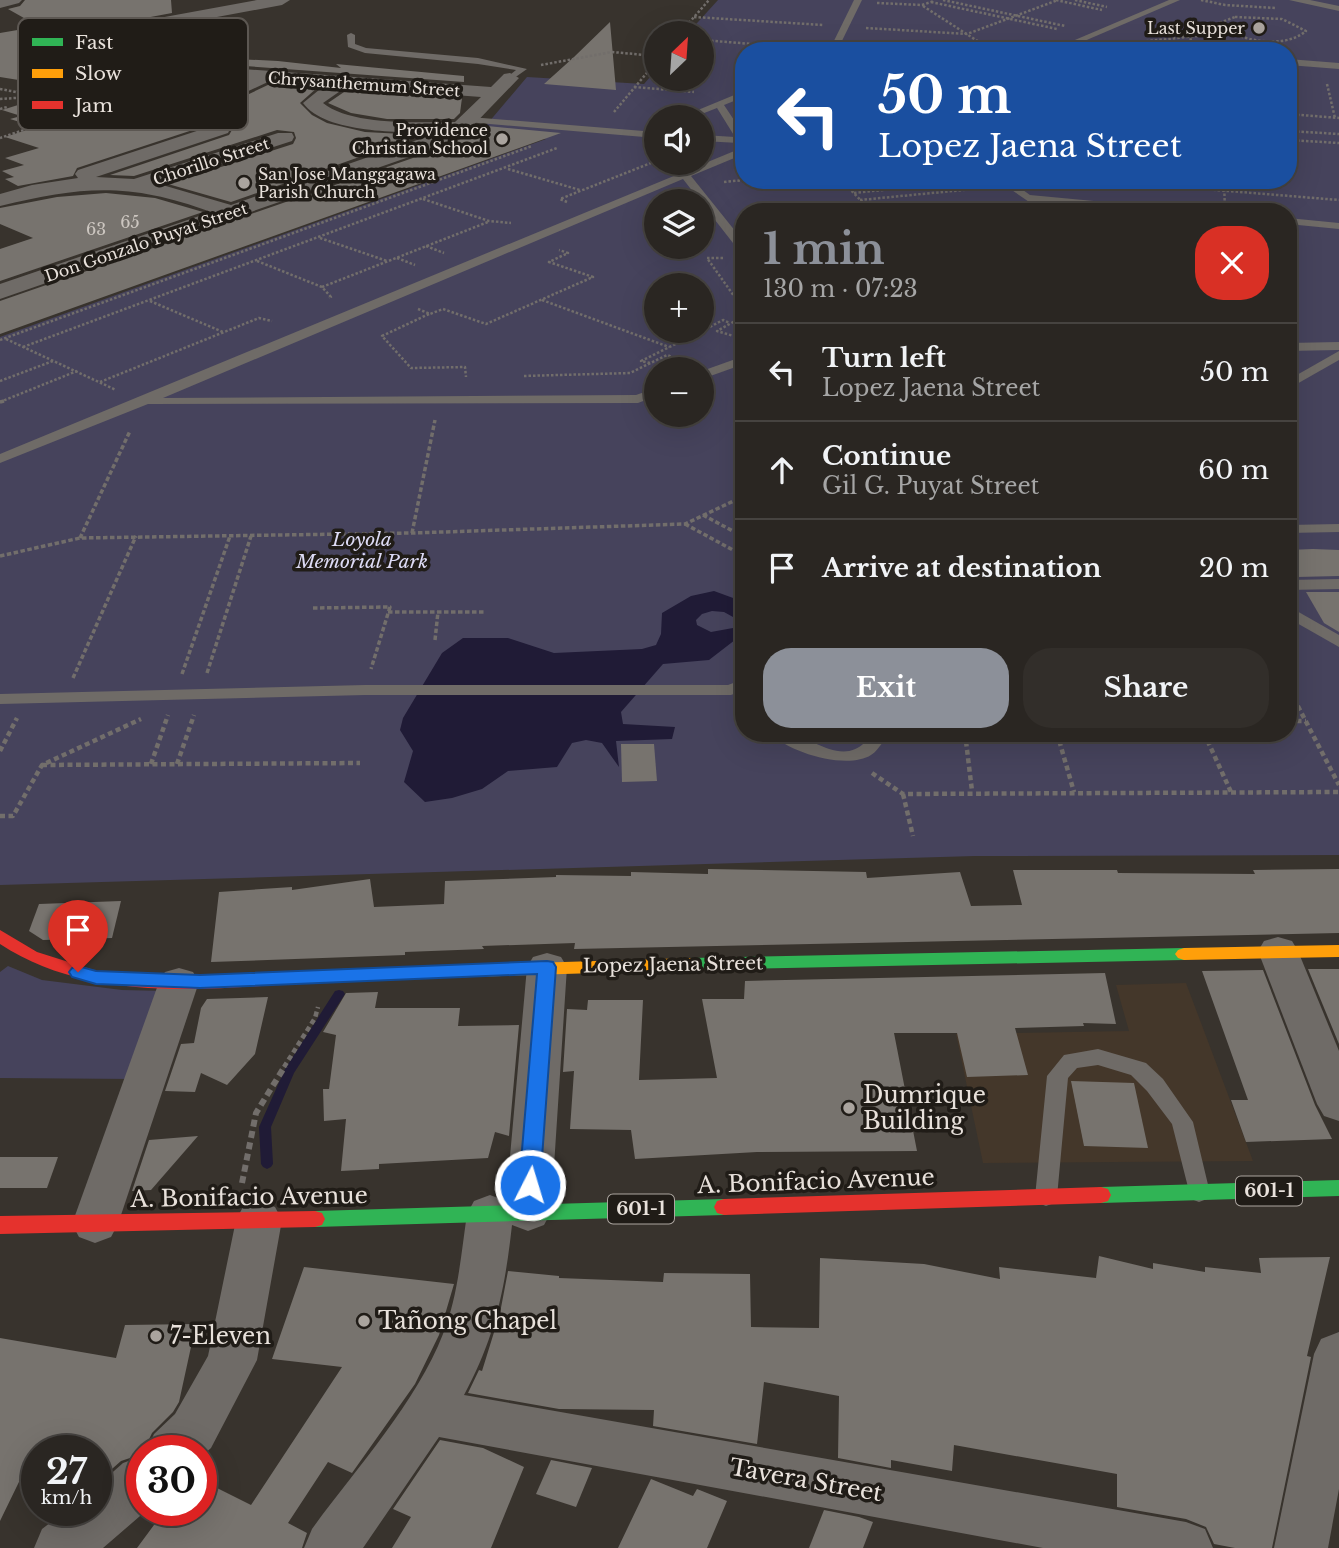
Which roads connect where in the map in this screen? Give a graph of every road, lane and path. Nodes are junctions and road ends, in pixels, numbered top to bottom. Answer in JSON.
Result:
{"nodes":[{"id":1,"x":14,"y":0,"type":"edge"},
{"id":2,"x":282,"y":0,"type":"edge"},
{"id":3,"x":709,"y":0,"type":"edge"},
{"id":4,"x":937,"y":0,"type":"edge"},
{"id":5,"x":943,"y":0,"type":"edge"},
{"id":6,"x":1057,"y":0,"type":"edge"},
{"id":7,"x":1176,"y":0,"type":"edge"},
{"id":8,"x":1201,"y":0,"type":"edge"},
{"id":9,"x":1293,"y":0,"type":"edge"},
{"id":10,"x":858,"y":1,"type":"edge"},
{"id":11,"x":0,"y":2,"type":"edge"},
{"id":12,"x":932,"y":2,"type":"junction"},
{"id":13,"x":922,"y":5,"type":"junction"},
{"id":14,"x":1334,"y":7,"type":"edge"},
{"id":15,"x":1260,"y":8,"type":"junction"},
{"id":16,"x":1016,"y":16,"type":"junction"},
{"id":17,"x":1132,"y":16,"type":"junction"},
{"id":18,"x":694,"y":17,"type":"junction"},
{"id":19,"x":1262,"y":17,"type":"junction"},
{"id":20,"x":185,"y":18,"type":"edge"},
{"id":21,"x":1009,"y":18,"type":"junction"},
{"id":22,"x":690,"y":21,"type":"edge"},
{"id":23,"x":1117,"y":22,"type":"junction"},
{"id":24,"x":845,"y":26,"type":"junction"},
{"id":25,"x":1227,"y":33,"type":"junction"},
{"id":26,"x":968,"y":34,"type":"junction"},
{"id":27,"x":1090,"y":34,"type":"junction"},
{"id":28,"x":351,"y":35,"type":"dead end"},
{"id":29,"x":1191,"y":37,"type":"junction"},
{"id":30,"x":714,"y":41,"type":"edge"},
{"id":31,"x":837,"y":42,"type":"edge"},
{"id":32,"x":980,"y":42,"type":"edge"},
{"id":33,"x":1073,"y":42,"type":"edge"},
{"id":34,"x":1135,"y":42,"type":"edge"},
{"id":35,"x":1192,"y":42,"type":"edge"},
{"id":36,"x":735,"y":43,"type":"edge"},
{"id":37,"x":644,"y":55,"type":"edge"},
{"id":38,"x":1297,"y":63,"type":"edge"},
{"id":39,"x":1323,"y":64,"type":"junction"},
{"id":40,"x":1339,"y":65,"type":"edge"},
{"id":41,"x":516,"y":73,"type":"junction"},
{"id":42,"x":248,"y":75,"type":"edge"},
{"id":43,"x":644,"y":76,"type":"edge"},
{"id":44,"x":268,"y":77,"type":"junction"},
{"id":45,"x":341,"y":82,"type":"junction"},
{"id":46,"x":248,"y":85,"type":"edge"},
{"id":47,"x":634,"y":87,"type":"junction"},
{"id":48,"x":0,"y":89,"type":"edge"},
{"id":49,"x":18,"y":92,"type":"edge"},
{"id":50,"x":497,"y":93,"type":"junction"},
{"id":51,"x":735,"y":94,"type":"edge"},
{"id":52,"x":18,"y":98,"type":"edge"},
{"id":53,"x":735,"y":98,"type":"edge"},
{"id":54,"x":0,"y":99,"type":"edge"},
{"id":55,"x":720,"y":105,"type":"junction"},
{"id":56,"x":7,"y":107,"type":"dead end"},
{"id":57,"x":714,"y":107,"type":"edge"},
{"id":58,"x":0,"y":109,"type":"edge"},
{"id":59,"x":1297,"y":115,"type":"edge"},
{"id":60,"x":1337,"y":118,"type":"edge"},
{"id":61,"x":465,"y":124,"type":"junction"},
{"id":62,"x":24,"y":130,"type":"edge"},
{"id":63,"x":221,"y":130,"type":"dead end"},
{"id":64,"x":735,"y":130,"type":"edge"},
{"id":65,"x":597,"y":131,"type":"junction"},
{"id":66,"x":644,"y":132,"type":"edge"},
{"id":67,"x":1297,"y":132,"type":"edge"},
{"id":68,"x":639,"y":134,"type":"junction"},
{"id":69,"x":644,"y":134,"type":"edge"},
{"id":70,"x":1339,"y":134,"type":"edge"},
{"id":71,"x":285,"y":137,"type":"dead end"},
{"id":72,"x":0,"y":138,"type":"edge"},
{"id":73,"x":714,"y":140,"type":"edge"},
{"id":74,"x":1297,"y":141,"type":"edge"},
{"id":75,"x":735,"y":143,"type":"edge"},
{"id":76,"x":1339,"y":143,"type":"edge"},
{"id":77,"x":537,"y":144,"type":"dead end"},
{"id":78,"x":565,"y":144,"type":"dead end"},
{"id":79,"x":735,"y":148,"type":"edge"},
{"id":80,"x":714,"y":159,"type":"edge"},
{"id":81,"x":644,"y":166,"type":"edge"},
{"id":82,"x":507,"y":168,"type":"junction"},
{"id":83,"x":684,"y":175,"type":"joint"},
{"id":84,"x":66,"y":183,"type":"junction"},
{"id":85,"x":138,"y":184,"type":"junction"},
{"id":86,"x":849,"y":189,"type":"edge"},
{"id":87,"x":891,"y":189,"type":"edge"},
{"id":88,"x":954,"y":189,"type":"edge"},
{"id":89,"x":1015,"y":189,"type":"edge"},
{"id":90,"x":1200,"y":189,"type":"edge"},
{"id":91,"x":581,"y":191,"type":"junction"},
{"id":92,"x":1224,"y":191,"type":"junction"},
{"id":93,"x":853,"y":193,"type":"junction"},
{"id":94,"x":1029,"y":198,"type":"junction"},
{"id":95,"x":423,"y":199,"type":"junction"},
{"id":96,"x":0,"y":200,"type":"edge"},
{"id":97,"x":860,"y":200,"type":"junction"},
{"id":98,"x":1339,"y":200,"type":"edge"},
{"id":99,"x":863,"y":203,"type":"edge"},
{"id":100,"x":1035,"y":203,"type":"edge"},
{"id":101,"x":1083,"y":203,"type":"edge"},
{"id":102,"x":1225,"y":203,"type":"edge"},
{"id":103,"x":558,"y":207,"type":"dead end"},
{"id":104,"x":230,"y":212,"type":"junction"},
{"id":105,"x":489,"y":221,"type":"junction"},
{"id":106,"x":1297,"y":222,"type":"edge"},
{"id":107,"x":516,"y":224,"type":"dead end"},
{"id":108,"x":1339,"y":226,"type":"edge"},
{"id":109,"x":320,"y":237,"type":"junction"},
{"id":110,"x":735,"y":239,"type":"edge"},
{"id":111,"x":527,"y":241,"type":"junction"},
{"id":112,"x":732,"y":257,"type":"dead end"},
{"id":113,"x":256,"y":261,"type":"junction"},
{"id":114,"x":387,"y":261,"type":"junction"},
{"id":115,"x":322,"y":287,"type":"junction"},
{"id":116,"x":0,"y":292,"type":"edge"},
{"id":117,"x":735,"y":297,"type":"edge"},
{"id":118,"x":391,"y":298,"type":"junction"},
{"id":119,"x":149,"y":300,"type":"junction"},
{"id":120,"x":542,"y":300,"type":"junction"},
{"id":121,"x":318,"y":302,"type":"dead end"},
{"id":122,"x":430,"y":314,"type":"junction"},
{"id":123,"x":282,"y":317,"type":"dead end"},
{"id":124,"x":735,"y":321,"type":"edge"},
{"id":125,"x":731,"y":323,"type":"junction"},
{"id":126,"x":714,"y":325,"type":"edge"},
{"id":127,"x":223,"y":332,"type":"junction"},
{"id":128,"x":735,"y":337,"type":"edge"},
{"id":129,"x":6,"y":338,"type":"junction"},
{"id":130,"x":0,"y":340,"type":"edge"},
{"id":131,"x":677,"y":343,"type":"edge"},
{"id":132,"x":1339,"y":346,"type":"edge"},
{"id":133,"x":23,"y":347,"type":"junction"},
{"id":134,"x":669,"y":347,"type":"junction"},
{"id":135,"x":1297,"y":347,"type":"edge"},
{"id":136,"x":1339,"y":355,"type":"edge"},
{"id":137,"x":649,"y":357,"type":"edge"},
{"id":138,"x":53,"y":361,"type":"junction"},
{"id":139,"x":735,"y":363,"type":"edge"},
{"id":140,"x":644,"y":366,"type":"edge"},
{"id":141,"x":77,"y":371,"type":"junction"},
{"id":142,"x":714,"y":371,"type":"edge"},
{"id":143,"x":521,"y":376,"type":"dead end"},
{"id":144,"x":1297,"y":380,"type":"edge"},
{"id":145,"x":0,"y":381,"type":"edge"},
{"id":146,"x":100,"y":382,"type":"junction"},
{"id":147,"x":644,"y":397,"type":"edge"},
{"id":148,"x":439,"y":401,"type":"junction"},
{"id":149,"x":0,"y":402,"type":"edge"},
{"id":150,"x":143,"y":402,"type":"junction"},
{"id":151,"x":0,"y":459,"type":"edge"},
{"id":152,"x":735,"y":500,"type":"edge"},
{"id":153,"x":703,"y":515,"type":"junction"},
{"id":154,"x":685,"y":524,"type":"junction"},
{"id":155,"x":1339,"y":528,"type":"edge"},
{"id":156,"x":1297,"y":529,"type":"edge"},
{"id":157,"x":735,"y":532,"type":"edge"},
{"id":158,"x":411,"y":533,"type":"junction"},
{"id":159,"x":136,"y":536,"type":"junction"},
{"id":160,"x":230,"y":536,"type":"junction"},
{"id":161,"x":251,"y":536,"type":"junction"},
{"id":162,"x":80,"y":538,"type":"junction"},
{"id":163,"x":735,"y":551,"type":"edge"},
{"id":164,"x":1,"y":555,"type":"edge"},
{"id":165,"x":0,"y":561,"type":"edge"},
{"id":166,"x":1339,"y":584,"type":"edge"},
{"id":167,"x":1297,"y":585,"type":"edge"},
{"id":168,"x":313,"y":608,"type":"dead end"},
{"id":169,"x":388,"y":612,"type":"junction"},
{"id":170,"x":438,"y":612,"type":"junction"},
{"id":171,"x":486,"y":612,"type":"dead end"},
{"id":172,"x":1297,"y":616,"type":"edge"},
{"id":173,"x":1337,"y":639,"type":"edge"},
{"id":174,"x":435,"y":640,"type":"dead end"},
{"id":175,"x":365,"y":690,"type":"junction"},
{"id":176,"x":735,"y":692,"type":"edge"},
{"id":177,"x":201,"y":694,"type":"junction"},
{"id":178,"x":175,"y":695,"type":"junction"},
{"id":179,"x":26,"y":698,"type":"junction"},
{"id":180,"x":64,"y":698,"type":"junction"},
{"id":181,"x":0,"y":699,"type":"edge"},
{"id":182,"x":1297,"y":704,"type":"edge"},
{"id":183,"x":1297,"y":722,"type":"edge"},
{"id":184,"x":1306,"y":722,"type":"junction"},
{"id":185,"x":793,"y":742,"type":"edge"},
{"id":186,"x":874,"y":742,"type":"edge"},
{"id":187,"x":966,"y":742,"type":"edge"},
{"id":188,"x":1060,"y":742,"type":"edge"},
{"id":189,"x":1208,"y":742,"type":"edge"},
{"id":190,"x":0,"y":751,"type":"edge"},
{"id":191,"x":848,"y":757,"type":"junction"},
{"id":192,"x":360,"y":763,"type":"dead end"},
{"id":193,"x":151,"y":764,"type":"junction"},
{"id":194,"x":177,"y":764,"type":"junction"},
{"id":195,"x":42,"y":765,"type":"junction"},
{"id":196,"x":1339,"y":785,"type":"edge"},
{"id":197,"x":972,"y":792,"type":"junction"},
{"id":198,"x":1074,"y":792,"type":"junction"},
{"id":199,"x":1231,"y":792,"type":"junction"},
{"id":200,"x":1339,"y":792,"type":"edge"},
{"id":201,"x":902,"y":794,"type":"junction"},
{"id":202,"x":0,"y":816,"type":"edge"},
{"id":203,"x":913,"y":836,"type":"dead end"},
{"id":204,"x":0,"y":936,"type":"edge"},
{"id":205,"x":1279,"y":951,"type":"junction"},
{"id":206,"x":1339,"y":951,"type":"edge"},
{"id":207,"x":547,"y":967,"type":"junction"},
{"id":208,"x":327,"y":976,"type":"junction"},
{"id":209,"x":179,"y":982,"type":"junction"},
{"id":210,"x":1339,"y":1104,"type":"edge"},
{"id":211,"x":1339,"y":1188,"type":"edge"},
{"id":212,"x":1199,"y":1193,"type":"junction"},
{"id":213,"x":1046,"y":1197,"type":"junction"},
{"id":214,"x":250,"y":1202,"type":"junction"},
{"id":215,"x":509,"y":1213,"type":"junction"},
{"id":216,"x":95,"y":1224,"type":"junction"},
{"id":217,"x":0,"y":1225,"type":"edge"},
{"id":218,"x":1339,"y":1354,"type":"edge"},
{"id":219,"x":426,"y":1412,"type":"junction"},
{"id":220,"x":189,"y":1435,"type":"edge"},
{"id":221,"x":126,"y":1495,"type":"edge"},
{"id":222,"x":61,"y":1548,"type":"edge"},
{"id":223,"x":331,"y":1548,"type":"edge"},
{"id":224,"x":1186,"y":1548,"type":"edge"},
{"id":225,"x":1301,"y":1548,"type":"edge"}],
"edges":[{"from":1,"to":11,"type":"street"},
{"from":2,"to":20,"type":"street"},
{"from":3,"to":18,"type":"path"},
{"from":4,"to":12,"type":"path"},
{"from":5,"to":16,"type":"path"},
{"from":6,"to":16,"type":"path"},
{"from":6,"to":17,"type":"path"},
{"from":7,"to":17,"type":"lane"},
{"from":8,"to":15,"type":"path"},
{"from":9,"to":14,"type":"lane"},
{"from":10,"to":13,"type":"path"},
{"from":10,"to":24,"type":"lane"},
{"from":12,"to":13,"type":"path"},
{"from":12,"to":21,"type":"path"},
{"from":13,"to":26,"type":"path"},
{"from":14,"to":15,"type":"path"},
{"from":15,"to":19,"type":"path"},
{"from":16,"to":21,"type":"path"},
{"from":16,"to":27,"type":"path"},
{"from":17,"to":23,"type":"lane"},
{"from":18,"to":22,"type":"path"},
{"from":18,"to":24,"type":"path"},
{"from":19,"to":25,"type":"path"},
{"from":19,"to":25,"type":"path"},
{"from":21,"to":26,"type":"path"},
{"from":21,"to":27,"type":"path"},
{"from":23,"to":27,"type":"lane"},
{"from":23,"to":29,"type":"path"},
{"from":24,"to":26,"type":"path"},
{"from":24,"to":31,"type":"lane"},
{"from":25,"to":29,"type":"path"},
{"from":26,"to":32,"type":"path"},
{"from":27,"to":33,"type":"lane"},
{"from":28,"to":41,"type":"lane"},
{"from":29,"to":34,"type":"path"},
{"from":29,"to":35,"type":"path"},
{"from":30,"to":36,"type":"path"},
{"from":37,"to":41,"type":"path"},
{"from":38,"to":39,"type":"lane"},
{"from":39,"to":40,"type":"lane"},
{"from":39,"to":60,"type":"path"},
{"from":41,"to":50,"type":"street","name":"Don Gonzalo Puyat Street"},
{"from":42,"to":44,"type":"street","name":"Chrysanthemum Street"},
{"from":43,"to":47,"type":"path"},
{"from":44,"to":45,"type":"street","name":"Chrysanthemum Street"},
{"from":44,"to":46,"type":"street"},
{"from":45,"to":50,"type":"street","name":"Chrysanthemum Street"},
{"from":45,"to":61,"type":"street"},
{"from":47,"to":51,"type":"path"},
{"from":47,"to":65,"type":"path"},
{"from":48,"to":49,"type":"path"},
{"from":50,"to":61,"type":"street","name":"Don Gonzalo Puyat Street"},
{"from":52,"to":54,"type":"path"},
{"from":53,"to":55,"type":"lane"},
{"from":55,"to":57,"type":"lane"},
{"from":55,"to":64,"type":"lane"},
{"from":56,"to":58,"type":"path"},
{"from":59,"to":60,"type":"path"},
{"from":61,"to":65,"type":"lane"},
{"from":61,"to":104,"type":"street","name":"Don Gonzalo Puyat Street"},
{"from":62,"to":72,"type":"path"},
{"from":63,"to":84,"type":"street"},
{"from":65,"to":68,"type":"lane"},
{"from":66,"to":68,"type":"lane"},
{"from":67,"to":70,"type":"path"},
{"from":68,"to":69,"type":"lane"},
{"from":71,"to":85,"type":"street","name":"Chorillo Street"},
{"from":73,"to":75,"type":"lane"},
{"from":74,"to":76,"type":"path"},
{"from":77,"to":129,"type":"path"},
{"from":78,"to":82,"type":"path"},
{"from":79,"to":80,"type":"lane"},
{"from":81,"to":91,"type":"path"},
{"from":82,"to":91,"type":"path"},
{"from":82,"to":95,"type":"path"},
{"from":83,"to":110,"type":"lane"},
{"from":83,"to":111,"type":"lane"},
{"from":84,"to":85,"type":"street"},
{"from":84,"to":96,"type":"street"},
{"from":85,"to":104,"type":"street"},
{"from":86,"to":93,"type":"path"},
{"from":87,"to":93,"type":"path"},
{"from":88,"to":97,"type":"path"},
{"from":89,"to":94,"type":"lane"},
{"from":90,"to":92,"type":"path"},
{"from":91,"to":103,"type":"path"},
{"from":92,"to":98,"type":"path"},
{"from":92,"to":102,"type":"path"},
{"from":93,"to":97,"type":"path"},
{"from":94,"to":100,"type":"lane"},
{"from":94,"to":101,"type":"lane"},
{"from":95,"to":105,"type":"path"},
{"from":95,"to":109,"type":"path"},
{"from":97,"to":99,"type":"path"},
{"from":104,"to":116,"type":"street","name":"Don Gonzalo Puyat Street"},
{"from":105,"to":107,"type":"path"},
{"from":105,"to":114,"type":"path"},
{"from":106,"to":108,"type":"lane"},
{"from":109,"to":113,"type":"path"},
{"from":109,"to":114,"type":"path"},
{"from":111,"to":118,"type":"lane"},
{"from":111,"to":120,"type":"path"},
{"from":112,"to":117,"type":"path"},
{"from":113,"to":115,"type":"path"},
{"from":113,"to":119,"type":"path"},
{"from":114,"to":115,"type":"path"},
{"from":115,"to":121,"type":"path"},
{"from":118,"to":122,"type":"path"},
{"from":118,"to":150,"type":"lane"},
{"from":119,"to":127,"type":"path"},
{"from":119,"to":133,"type":"path"},
{"from":120,"to":122,"type":"path"},
{"from":120,"to":134,"type":"path"},
{"from":122,"to":148,"type":"path"},
{"from":123,"to":127,"type":"path"},
{"from":124,"to":125,"type":"path"},
{"from":125,"to":126,"type":"path"},
{"from":125,"to":128,"type":"path"},
{"from":127,"to":146,"type":"path"},
{"from":129,"to":130,"type":"path"},
{"from":129,"to":133,"type":"path"},
{"from":131,"to":134,"type":"path"},
{"from":132,"to":135,"type":"lane"},
{"from":133,"to":138,"type":"path"},
{"from":134,"to":137,"type":"path"},
{"from":136,"to":144,"type":"lane"},
{"from":138,"to":141,"type":"path"},
{"from":138,"to":145,"type":"path"},
{"from":139,"to":142,"type":"lane"},
{"from":140,"to":143,"type":"path"},
{"from":141,"to":146,"type":"path"},
{"from":141,"to":149,"type":"path"},
{"from":146,"to":150,"type":"path"},
{"from":147,"to":148,"type":"lane"},
{"from":148,"to":150,"type":"lane"},
{"from":148,"to":158,"type":"path"},
{"from":150,"to":151,"type":"lane"},
{"from":150,"to":162,"type":"path"},
{"from":152,"to":153,"type":"path"},
{"from":153,"to":154,"type":"path"},
{"from":153,"to":157,"type":"path"},
{"from":154,"to":158,"type":"path"},
{"from":154,"to":163,"type":"path"},
{"from":155,"to":156,"type":"lane"},
{"from":158,"to":161,"type":"path"},
{"from":159,"to":160,"type":"path"},
{"from":159,"to":162,"type":"path"},
{"from":159,"to":180,"type":"path"},
{"from":160,"to":161,"type":"path"},
{"from":160,"to":178,"type":"path"},
{"from":161,"to":177,"type":"path"},
{"from":162,"to":164,"type":"path"},
{"from":164,"to":165,"type":"path"},
{"from":166,"to":167,"type":"lane"},
{"from":168,"to":169,"type":"path"},
{"from":169,"to":170,"type":"path"},
{"from":169,"to":175,"type":"path"},
{"from":170,"to":171,"type":"path"},
{"from":170,"to":174,"type":"path"},
{"from":172,"to":173,"type":"lane"},
{"from":175,"to":176,"type":"lane"},
{"from":175,"to":177,"type":"lane"},
{"from":177,"to":178,"type":"lane"},
{"from":177,"to":194,"type":"path"},
{"from":178,"to":180,"type":"lane"},
{"from":178,"to":193,"type":"path"},
{"from":178,"to":195,"type":"path"},
{"from":179,"to":180,"type":"lane"},
{"from":179,"to":181,"type":"lane"},
{"from":179,"to":190,"type":"path"},
{"from":182,"to":184,"type":"path"},
{"from":183,"to":184,"type":"path"},
{"from":184,"to":196,"type":"path"},
{"from":185,"to":191,"type":"lane"},
{"from":186,"to":191,"type":"lane"},
{"from":187,"to":197,"type":"path"},
{"from":188,"to":198,"type":"path"},
{"from":189,"to":199,"type":"path"},
{"from":191,"to":201,"type":"path"},
{"from":192,"to":194,"type":"path"},
{"from":193,"to":194,"type":"path"},
{"from":193,"to":195,"type":"path"},
{"from":195,"to":202,"type":"path"},
{"from":197,"to":198,"type":"path"},
{"from":197,"to":201,"type":"path"},
{"from":198,"to":199,"type":"path"},
{"from":199,"to":200,"type":"path"},
{"from":201,"to":203,"type":"path"},
{"from":204,"to":209,"type":"street","name":"Lopez Jaena Street"},
{"from":205,"to":206,"type":"street","name":"Lopez Jaena Street"},
{"from":205,"to":207,"type":"street","name":"Lopez Jaena Street"},
{"from":205,"to":210,"type":"street"},
{"from":207,"to":208,"type":"street","name":"Lopez Jaena Street"},
{"from":207,"to":215,"type":"street"},
{"from":208,"to":209,"type":"street","name":"Lopez Jaena Street"},
{"from":208,"to":214,"type":"path"},
{"from":209,"to":216,"type":"street"},
{"from":211,"to":212,"type":"street","name":"A. Bonifacio Avenue","number":"601-1"},
{"from":212,"to":213,"type":"street","name":"A. Bonifacio Avenue","number":"601-1"},
{"from":212,"to":213,"type":"lane"},
{"from":213,"to":215,"type":"street","name":"A. Bonifacio Avenue","number":"601-1"},
{"from":214,"to":215,"type":"street","name":"A. Bonifacio Avenue","number":"601-1"},
{"from":214,"to":216,"type":"street","name":"A. Bonifacio Avenue","number":"601-1"},
{"from":214,"to":220,"type":"street"},
{"from":215,"to":219,"type":"street"},
{"from":216,"to":217,"type":"street","name":"A. Bonifacio Avenue","number":"601-1"},
{"from":218,"to":225,"type":"street"},
{"from":219,"to":223,"type":"street"},
{"from":219,"to":224,"type":"street","name":"Tavera Street"},
{"from":221,"to":222,"type":"street"}]}
